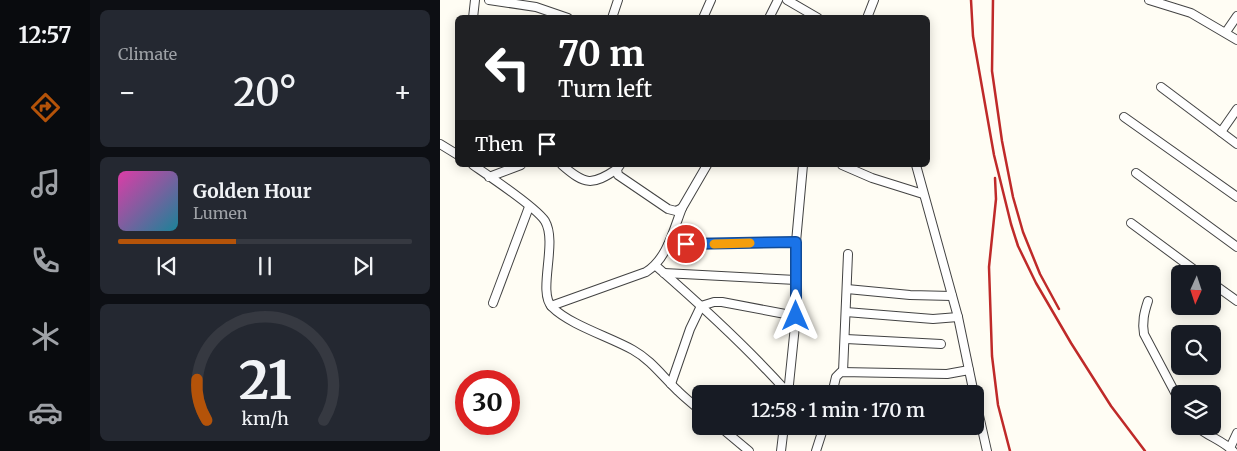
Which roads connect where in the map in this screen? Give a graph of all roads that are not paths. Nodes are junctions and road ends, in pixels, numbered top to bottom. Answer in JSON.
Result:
{"nodes":[{"id":1,"x":474,"y":0,"type":"edge"},
{"id":2,"x":489,"y":0,"type":"edge"},
{"id":3,"x":618,"y":0,"type":"edge"},
{"id":4,"x":711,"y":0,"type":"edge"},
{"id":5,"x":778,"y":0,"type":"edge"},
{"id":6,"x":786,"y":0,"type":"edge"},
{"id":7,"x":874,"y":0,"type":"edge"},
{"id":8,"x":1149,"y":0,"type":"edge"},
{"id":9,"x":537,"y":3,"type":"edge"},
{"id":10,"x":473,"y":15,"type":"edge"},
{"id":11,"x":562,"y":15,"type":"edge"},
{"id":12,"x":613,"y":15,"type":"edge"},
{"id":13,"x":704,"y":15,"type":"edge"},
{"id":14,"x":770,"y":15,"type":"edge"},
{"id":15,"x":813,"y":15,"type":"edge"},
{"id":16,"x":868,"y":15,"type":"edge"},
{"id":17,"x":1237,"y":16,"type":"edge"},
{"id":18,"x":1226,"y":32,"type":"junction"},
{"id":19,"x":1237,"y":40,"type":"edge"},
{"id":20,"x":1161,"y":87,"type":"dead end"},
{"id":21,"x":1236,"y":111,"type":"edge"},
{"id":22,"x":1124,"y":117,"type":"dead end"},
{"id":23,"x":1221,"y":132,"type":"junction"},
{"id":24,"x":440,"y":144,"type":"edge"},
{"id":25,"x":1237,"y":144,"type":"edge"},
{"id":26,"x":455,"y":153,"type":"edge"},
{"id":27,"x":476,"y":167,"type":"edge"},
{"id":28,"x":516,"y":167,"type":"edge"},
{"id":29,"x":565,"y":167,"type":"edge"},
{"id":30,"x":618,"y":167,"type":"edge"},
{"id":31,"x":706,"y":167,"type":"edge"},
{"id":32,"x":803,"y":167,"type":"edge"},
{"id":33,"x":847,"y":167,"type":"edge"},
{"id":34,"x":917,"y":167,"type":"edge"},
{"id":35,"x":1136,"y":174,"type":"dead end"},
{"id":36,"x":489,"y":177,"type":"junction"},
{"id":37,"x":924,"y":194,"type":"junction"},
{"id":38,"x":1237,"y":197,"type":"edge"},
{"id":39,"x":529,"y":207,"type":"junction"},
{"id":40,"x":682,"y":208,"type":"junction"},
{"id":41,"x":1131,"y":223,"type":"dead end"},
{"id":42,"x":796,"y":242,"type":"junction"},
{"id":43,"x":668,"y":244,"type":"junction"},
{"id":44,"x":1237,"y":247,"type":"edge"},
{"id":45,"x":848,"y":254,"type":"dead end"},
{"id":46,"x":1188,"y":265,"type":"edge"},
{"id":47,"x":656,"y":266,"type":"junction"},
{"id":48,"x":664,"y":273,"type":"junction"},
{"id":49,"x":796,"y":280,"type":"junction"},
{"id":50,"x":847,"y":289,"type":"junction"},
{"id":51,"x":1221,"y":289,"type":"edge"},
{"id":52,"x":952,"y":296,"type":"junction"},
{"id":53,"x":1148,"y":301,"type":"dead end"},
{"id":54,"x":1237,"y":301,"type":"edge"},
{"id":55,"x":492,"y":303,"type":"dead end"},
{"id":56,"x":551,"y":306,"type":"junction"},
{"id":57,"x":701,"y":306,"type":"junction"},
{"id":58,"x":846,"y":312,"type":"junction"},
{"id":59,"x":796,"y":316,"type":"junction"},
{"id":60,"x":958,"y":317,"type":"junction"},
{"id":61,"x":846,"y":339,"type":"junction"},
{"id":62,"x":941,"y":344,"type":"dead end"},
{"id":63,"x":969,"y":370,"type":"junction"},
{"id":64,"x":843,"y":372,"type":"junction"},
{"id":65,"x":671,"y":384,"type":"junction"},
{"id":66,"x":781,"y":385,"type":"edge"},
{"id":67,"x":789,"y":385,"type":"edge"},
{"id":68,"x":834,"y":385,"type":"edge"},
{"id":69,"x":972,"y":385,"type":"edge"},
{"id":70,"x":1171,"y":385,"type":"edge"},
{"id":71,"x":692,"y":403,"type":"edge"},
{"id":72,"x":1237,"y":433,"type":"edge"},
{"id":73,"x":730,"y":435,"type":"edge"},
{"id":74,"x":783,"y":435,"type":"edge"},
{"id":75,"x":821,"y":435,"type":"edge"},
{"id":76,"x":983,"y":435,"type":"edge"},
{"id":77,"x":1208,"y":435,"type":"edge"},
{"id":78,"x":1232,"y":450,"type":"edge"},
{"id":79,"x":749,"y":451,"type":"edge"},
{"id":80,"x":781,"y":451,"type":"edge"},
{"id":81,"x":816,"y":451,"type":"edge"},
{"id":82,"x":987,"y":451,"type":"edge"}],
"edges":[{"from":1,"to":10,"type":"street"},
{"from":2,"to":9,"type":"street"},
{"from":3,"to":12,"type":"street"},
{"from":4,"to":13,"type":"street"},
{"from":5,"to":14,"type":"street"},
{"from":6,"to":15,"type":"street"},
{"from":7,"to":16,"type":"street"},
{"from":8,"to":18,"type":"street"},
{"from":9,"to":11,"type":"street"},
{"from":17,"to":18,"type":"street"},
{"from":18,"to":19,"type":"street"},
{"from":20,"to":23,"type":"street"},
{"from":21,"to":23,"type":"street"},
{"from":22,"to":38,"type":"street"},
{"from":23,"to":25,"type":"street"},
{"from":24,"to":26,"type":"street"},
{"from":27,"to":36,"type":"street"},
{"from":28,"to":36,"type":"street"},
{"from":29,"to":30,"type":"street"},
{"from":30,"to":40,"type":"street"},
{"from":31,"to":40,"type":"street"},
{"from":32,"to":42,"type":"street"},
{"from":33,"to":37,"type":"street"},
{"from":34,"to":37,"type":"street"},
{"from":35,"to":44,"type":"street"},
{"from":36,"to":39,"type":"street"},
{"from":37,"to":52,"type":"street"},
{"from":39,"to":55,"type":"street"},
{"from":39,"to":56,"type":"street"},
{"from":40,"to":43,"type":"street"},
{"from":41,"to":46,"type":"street"},
{"from":42,"to":43,"type":"street"},
{"from":42,"to":49,"type":"street"},
{"from":43,"to":47,"type":"street"},
{"from":45,"to":50,"type":"street"},
{"from":47,"to":48,"type":"street"},
{"from":47,"to":56,"type":"street"},
{"from":48,"to":49,"type":"street"},
{"from":48,"to":57,"type":"street"},
{"from":49,"to":59,"type":"street"},
{"from":50,"to":52,"type":"street"},
{"from":50,"to":58,"type":"street"},
{"from":51,"to":54,"type":"street"},
{"from":52,"to":60,"type":"street"},
{"from":53,"to":70,"type":"street"},
{"from":56,"to":65,"type":"street"},
{"from":57,"to":59,"type":"street"},
{"from":57,"to":65,"type":"street"},
{"from":57,"to":66,"type":"street"},
{"from":58,"to":60,"type":"street"},
{"from":58,"to":61,"type":"street"},
{"from":59,"to":67,"type":"street"},
{"from":60,"to":63,"type":"street"},
{"from":61,"to":62,"type":"street"},
{"from":61,"to":64,"type":"street"},
{"from":63,"to":64,"type":"street"},
{"from":63,"to":69,"type":"street"},
{"from":64,"to":68,"type":"street"},
{"from":65,"to":71,"type":"street"},
{"from":72,"to":78,"type":"street"},
{"from":73,"to":79,"type":"street"},
{"from":74,"to":80,"type":"street"},
{"from":75,"to":81,"type":"street"},
{"from":76,"to":82,"type":"street"},
{"from":77,"to":78,"type":"street"}]}
